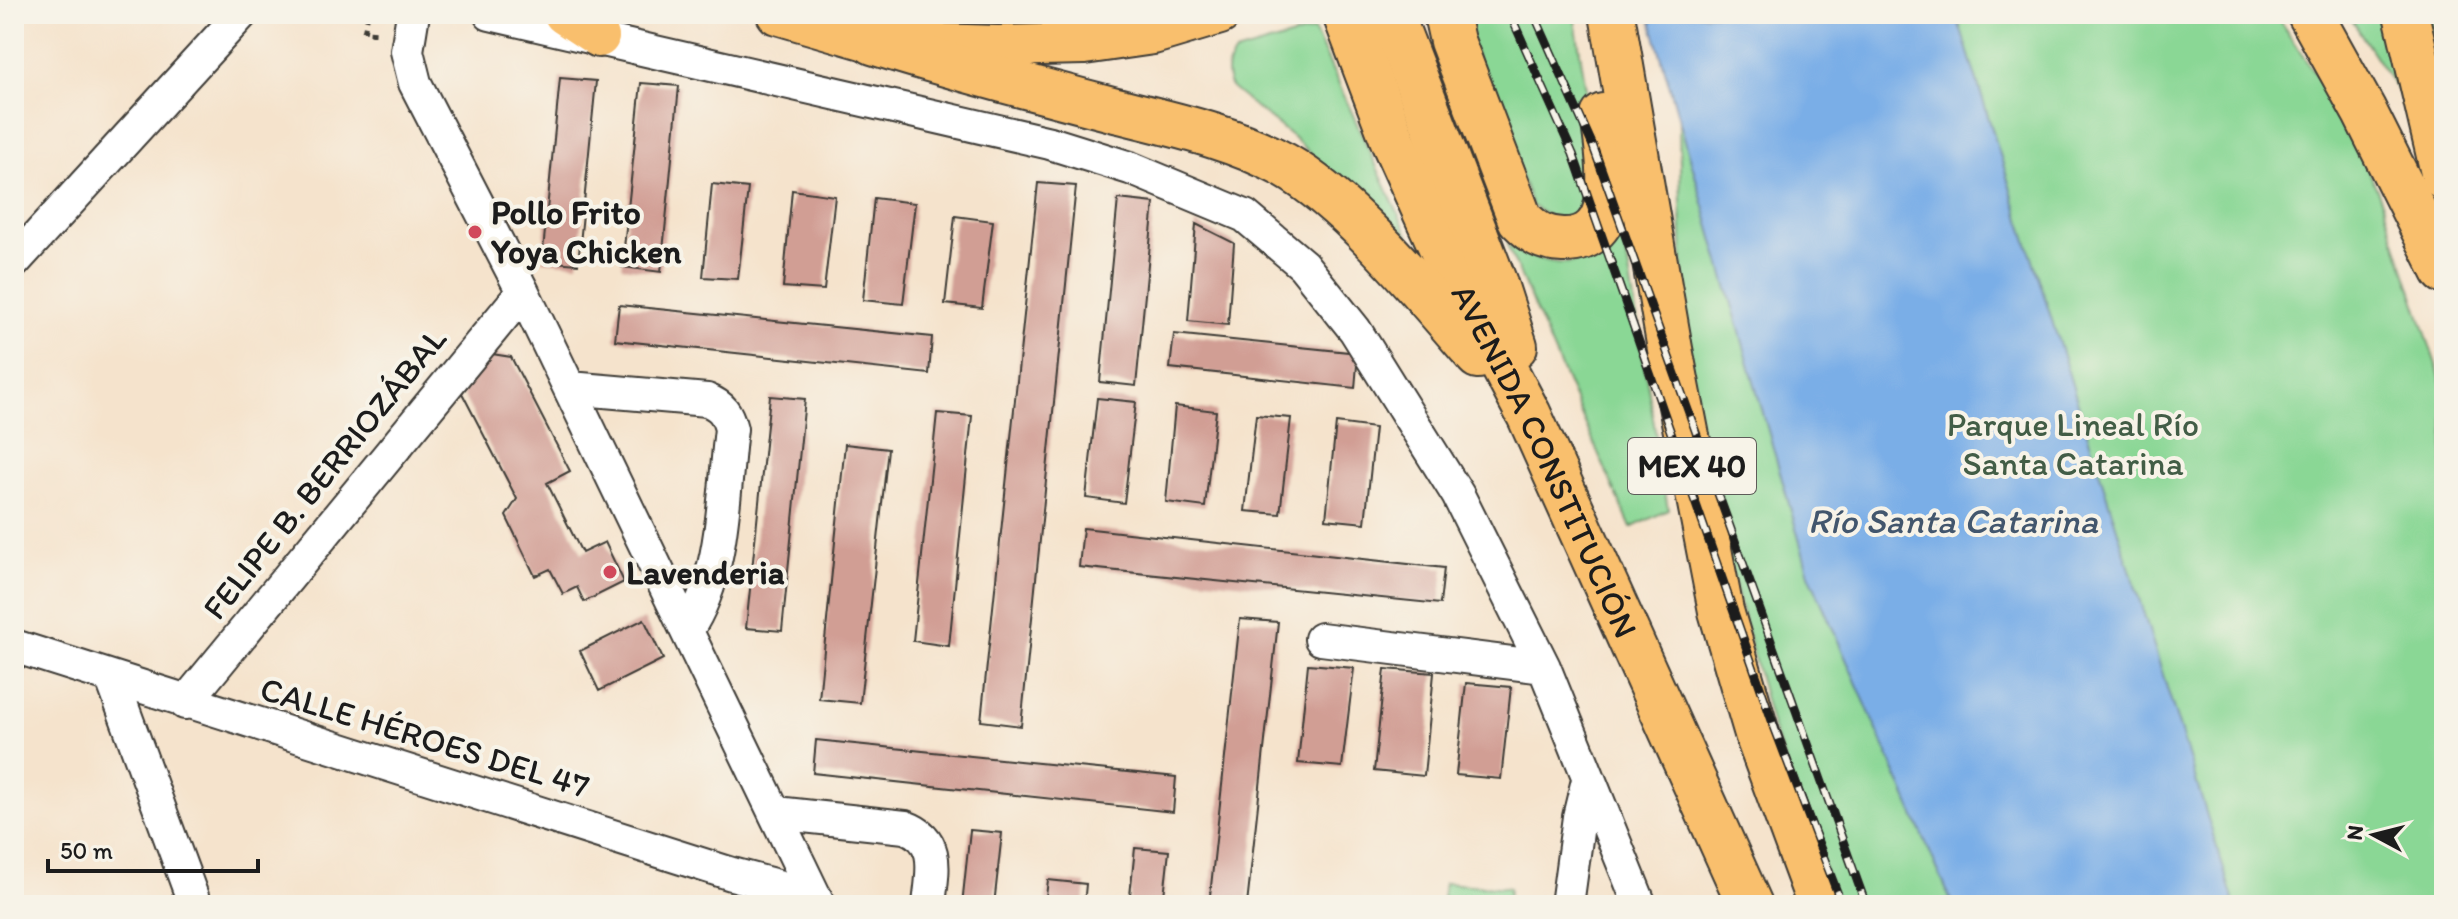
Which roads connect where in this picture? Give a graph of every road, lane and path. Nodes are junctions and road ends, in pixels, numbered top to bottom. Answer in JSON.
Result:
{"nodes":[{"id":1,"x":241,"y":14,"type":"edge"},
{"id":2,"x":413,"y":14,"type":"edge"},
{"id":3,"x":490,"y":14,"type":"edge"},
{"id":4,"x":564,"y":14,"type":"edge"},
{"id":5,"x":777,"y":14,"type":"edge"},
{"id":6,"x":1220,"y":14,"type":"edge"},
{"id":7,"x":1345,"y":14,"type":"edge"},
{"id":8,"x":1391,"y":14,"type":"edge"},
{"id":9,"x":1446,"y":14,"type":"edge"},
{"id":10,"x":1600,"y":14,"type":"edge"},
{"id":11,"x":1612,"y":14,"type":"edge"},
{"id":12,"x":2310,"y":14,"type":"edge"},
{"id":13,"x":2406,"y":14,"type":"edge"},
{"id":14,"x":367,"y":15,"type":"edge"},
{"id":15,"x":382,"y":24,"type":"dead end"},
{"id":16,"x":599,"y":37,"type":"junction"},
{"id":17,"x":873,"y":42,"type":"junction"},
{"id":18,"x":2444,"y":177,"type":"edge"},
{"id":19,"x":14,"y":262,"type":"edge"},
{"id":20,"x":2444,"y":271,"type":"edge"},
{"id":21,"x":523,"y":292,"type":"junction"},
{"id":22,"x":570,"y":388,"type":"junction"},
{"id":23,"x":1529,"y":415,"type":"junction"},
{"id":24,"x":687,"y":630,"type":"junction"},
{"id":25,"x":1321,"y":639,"type":"dead end"},
{"id":26,"x":14,"y":646,"type":"edge"},
{"id":27,"x":1544,"y":667,"type":"junction"},
{"id":28,"x":112,"y":679,"type":"junction"},
{"id":29,"x":185,"y":703,"type":"junction"},
{"id":30,"x":1588,"y":780,"type":"junction"},
{"id":31,"x":776,"y":813,"type":"junction"},
{"id":32,"x":817,"y":900,"type":"edge"},
{"id":33,"x":195,"y":905,"type":"edge"},
{"id":34,"x":929,"y":905,"type":"edge"},
{"id":35,"x":1567,"y":905,"type":"edge"},
{"id":36,"x":1640,"y":905,"type":"edge"},
{"id":37,"x":1750,"y":905,"type":"edge"},
{"id":38,"x":1820,"y":905,"type":"edge"}],
"edges":[{"from":1,"to":19,"type":"street"},
{"from":2,"to":21,"type":"street"},
{"from":3,"to":16,"type":"street"},
{"from":4,"to":16,"type":"main road"},
{"from":5,"to":17,"type":"main road"},
{"from":6,"to":17,"type":"main road"},
{"from":7,"to":23,"type":"highway","name":"AVENIDA CONSTITUCIÓN"},
{"from":8,"to":23,"type":"highway"},
{"from":9,"to":10,"type":"highway"},
{"from":11,"to":38,"type":"highway","number":"MEX 40"},
{"from":12,"to":20,"type":"highway"},
{"from":13,"to":18,"type":"highway"},
{"from":14,"to":15,"type":"path"},
{"from":16,"to":27,"type":"street"},
{"from":17,"to":23,"type":"highway"},
{"from":21,"to":22,"type":"street"},
{"from":21,"to":29,"type":"street","name":"FELIPE B. BERRIOZÁBAL"},
{"from":22,"to":24,"type":"street"},
{"from":22,"to":24,"type":"street"},
{"from":23,"to":37,"type":"highway","name":"AVENIDA CONSTITUCIÓN"},
{"from":24,"to":31,"type":"street"},
{"from":25,"to":27,"type":"street"},
{"from":26,"to":28,"type":"street","name":"CALLE HÉROES DEL 47"},
{"from":27,"to":30,"type":"street"},
{"from":28,"to":29,"type":"street","name":"CALLE HÉROES DEL 47"},
{"from":28,"to":33,"type":"street"},
{"from":29,"to":32,"type":"street","name":"CALLE HÉROES DEL 47"},
{"from":30,"to":35,"type":"street"},
{"from":30,"to":36,"type":"street"},
{"from":31,"to":32,"type":"street"},
{"from":31,"to":34,"type":"street"}]}
